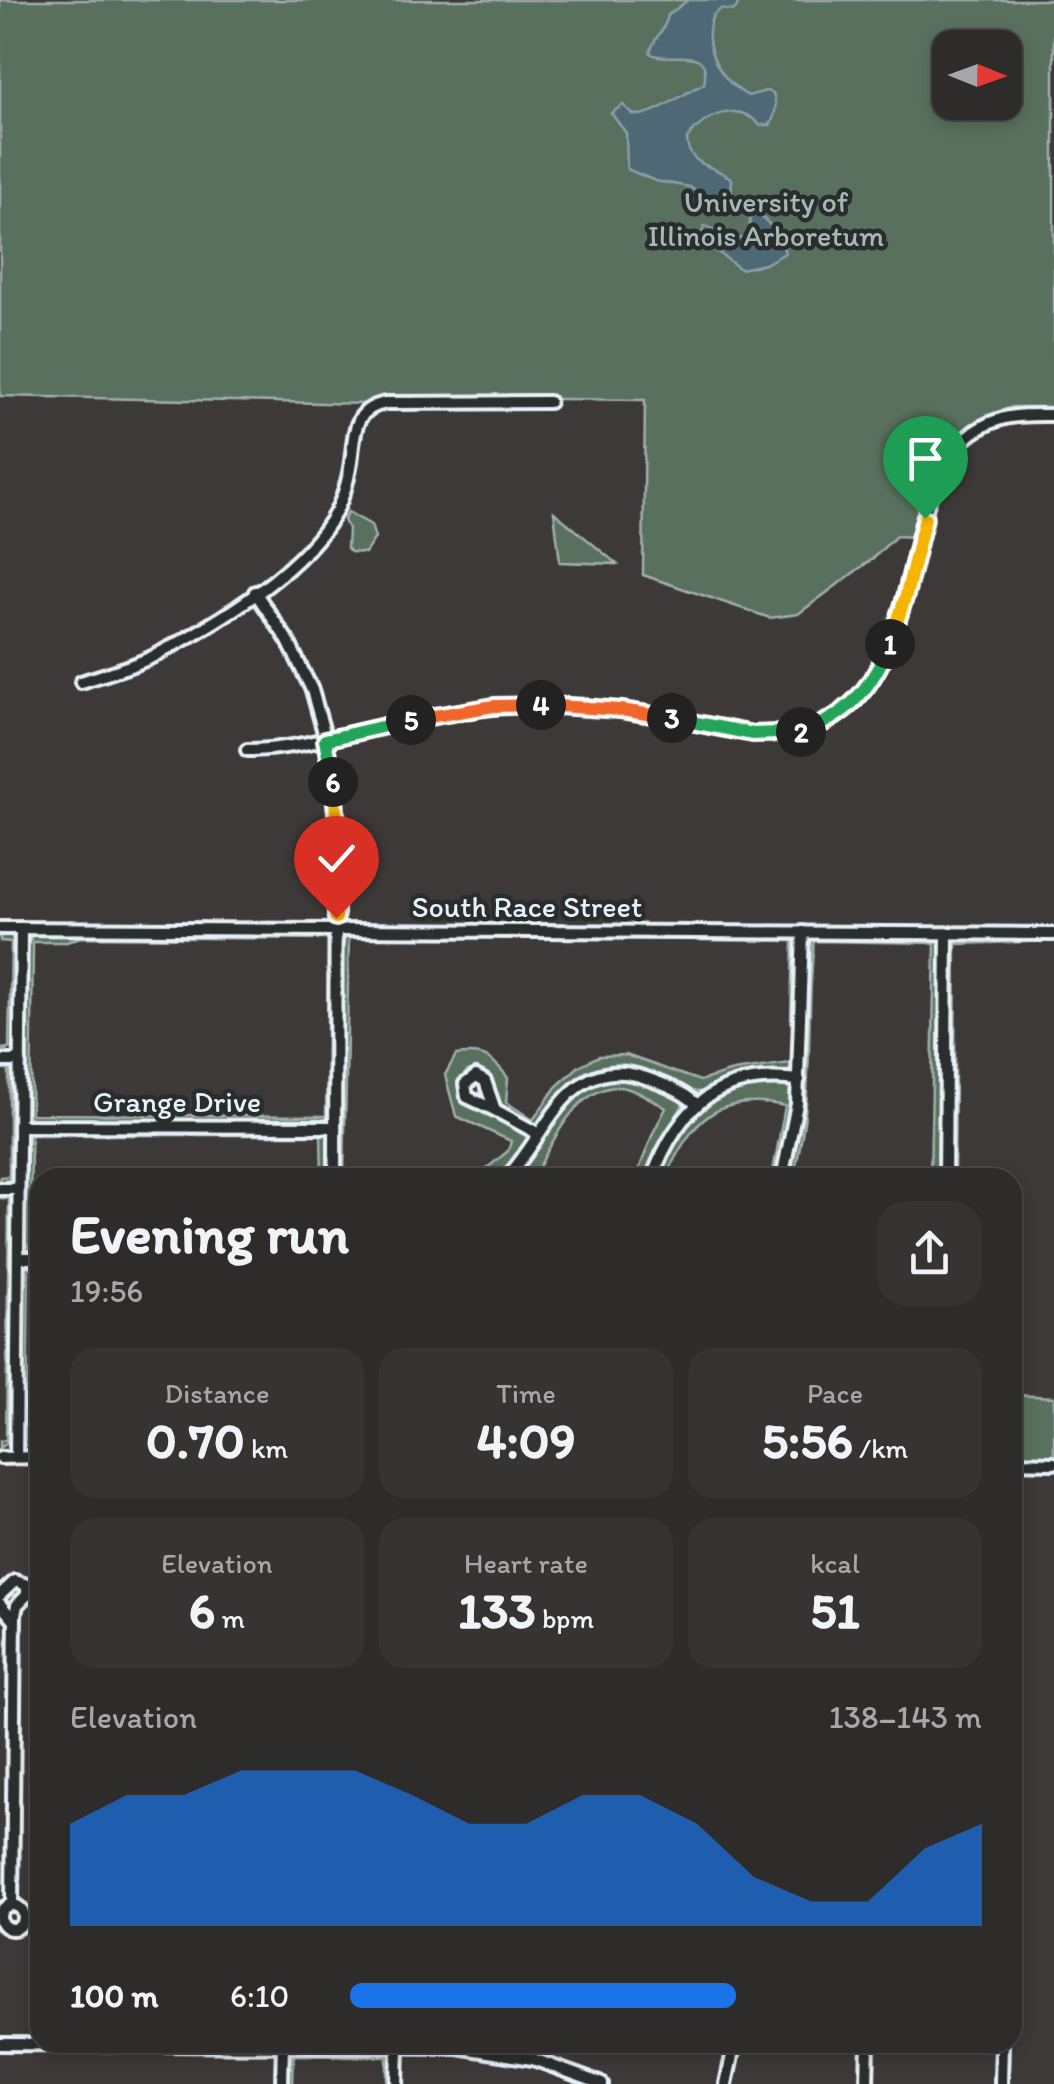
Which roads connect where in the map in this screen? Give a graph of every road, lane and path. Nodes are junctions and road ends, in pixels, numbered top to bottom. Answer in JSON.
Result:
{"nodes":[{"id":1,"x":550,"y":402,"type":"dead end"},
{"id":2,"x":1054,"y":415,"type":"edge"},
{"id":3,"x":254,"y":592,"type":"junction"},
{"id":4,"x":81,"y":682,"type":"dead end"},
{"id":5,"x":325,"y":740,"type":"junction"},
{"id":6,"x":248,"y":750,"type":"dead end"},
{"id":7,"x":0,"y":928,"type":"edge"},
{"id":8,"x":21,"y":928,"type":"junction"},
{"id":9,"x":336,"y":930,"type":"junction"},
{"id":10,"x":802,"y":932,"type":"junction"},
{"id":11,"x":947,"y":934,"type":"junction"},
{"id":12,"x":1054,"y":934,"type":"edge"},
{"id":13,"x":0,"y":1061,"type":"edge"},
{"id":14,"x":20,"y":1061,"type":"junction"},
{"id":15,"x":799,"y":1080,"type":"junction"},
{"id":16,"x":695,"y":1103,"type":"junction"},
{"id":17,"x":495,"y":1110,"type":"dead end"},
{"id":18,"x":19,"y":1126,"type":"junction"},
{"id":19,"x":335,"y":1127,"type":"junction"},
{"id":20,"x":537,"y":1133,"type":"junction"},
{"id":21,"x":335,"y":1168,"type":"edge"},
{"id":22,"x":514,"y":1168,"type":"edge"},
{"id":23,"x":656,"y":1168,"type":"edge"},
{"id":24,"x":785,"y":1168,"type":"edge"},
{"id":25,"x":945,"y":1168,"type":"edge"},
{"id":26,"x":0,"y":1189,"type":"edge"},
{"id":27,"x":18,"y":1189,"type":"junction"},
{"id":28,"x":18,"y":1258,"type":"junction"},
{"id":29,"x":30,"y":1258,"type":"edge"},
{"id":30,"x":16,"y":1457,"type":"junction"},
{"id":31,"x":0,"y":1458,"type":"edge"},
{"id":32,"x":30,"y":1458,"type":"edge"},
{"id":33,"x":1054,"y":1462,"type":"edge"},
{"id":34,"x":1022,"y":1464,"type":"edge"},
{"id":35,"x":0,"y":1595,"type":"edge"},
{"id":36,"x":0,"y":1604,"type":"edge"},
{"id":37,"x":14,"y":1620,"type":"junction"},
{"id":38,"x":0,"y":1806,"type":"edge"},
{"id":39,"x":13,"y":1806,"type":"junction"},
{"id":40,"x":12,"y":1904,"type":"dead end"},
{"id":41,"x":0,"y":2044,"type":"edge"},
{"id":42,"x":30,"y":2044,"type":"edge"},
{"id":43,"x":283,"y":2053,"type":"edge"},
{"id":44,"x":398,"y":2053,"type":"edge"},
{"id":45,"x":506,"y":2053,"type":"edge"},
{"id":46,"x":733,"y":2053,"type":"edge"},
{"id":47,"x":868,"y":2053,"type":"edge"},
{"id":48,"x":1002,"y":2053,"type":"edge"},
{"id":49,"x":282,"y":2084,"type":"edge"},
{"id":50,"x":397,"y":2084,"type":"edge"},
{"id":51,"x":602,"y":2084,"type":"edge"},
{"id":52,"x":726,"y":2084,"type":"edge"},
{"id":53,"x":868,"y":2084,"type":"edge"},
{"id":54,"x":1002,"y":2084,"type":"edge"}],
"edges":[{"from":1,"to":3,"type":"street"},
{"from":2,"to":5,"type":"street"},
{"from":3,"to":4,"type":"street"},
{"from":3,"to":5,"type":"street"},
{"from":5,"to":6,"type":"street"},
{"from":5,"to":9,"type":"street"},
{"from":7,"to":8,"type":"street","name":"South Race Street"},
{"from":8,"to":9,"type":"street","name":"South Race Street"},
{"from":8,"to":14,"type":"street"},
{"from":9,"to":10,"type":"street","name":"South Race Street"},
{"from":9,"to":19,"type":"street"},
{"from":10,"to":11,"type":"street","name":"South Race Street"},
{"from":10,"to":15,"type":"street"},
{"from":11,"to":12,"type":"street","name":"South Race Street"},
{"from":11,"to":25,"type":"street"},
{"from":13,"to":14,"type":"street"},
{"from":14,"to":18,"type":"street"},
{"from":15,"to":16,"type":"street"},
{"from":15,"to":24,"type":"street"},
{"from":16,"to":20,"type":"street"},
{"from":16,"to":23,"type":"street"},
{"from":17,"to":20,"type":"street"},
{"from":18,"to":19,"type":"street","name":"Grange Drive"},
{"from":18,"to":27,"type":"street"},
{"from":19,"to":21,"type":"street"},
{"from":20,"to":22,"type":"street"},
{"from":26,"to":27,"type":"street"},
{"from":27,"to":28,"type":"street"},
{"from":28,"to":29,"type":"street"},
{"from":28,"to":30,"type":"street"},
{"from":30,"to":31,"type":"street"},
{"from":30,"to":32,"type":"street"},
{"from":33,"to":34,"type":"street"},
{"from":35,"to":37,"type":"street"},
{"from":36,"to":37,"type":"street"},
{"from":37,"to":39,"type":"street"},
{"from":38,"to":39,"type":"street"},
{"from":39,"to":40,"type":"street"},
{"from":41,"to":42,"type":"street"},
{"from":43,"to":49,"type":"street"},
{"from":44,"to":50,"type":"street"},
{"from":45,"to":51,"type":"street"},
{"from":46,"to":52,"type":"street"},
{"from":47,"to":53,"type":"street"},
{"from":48,"to":54,"type":"street"}]}
